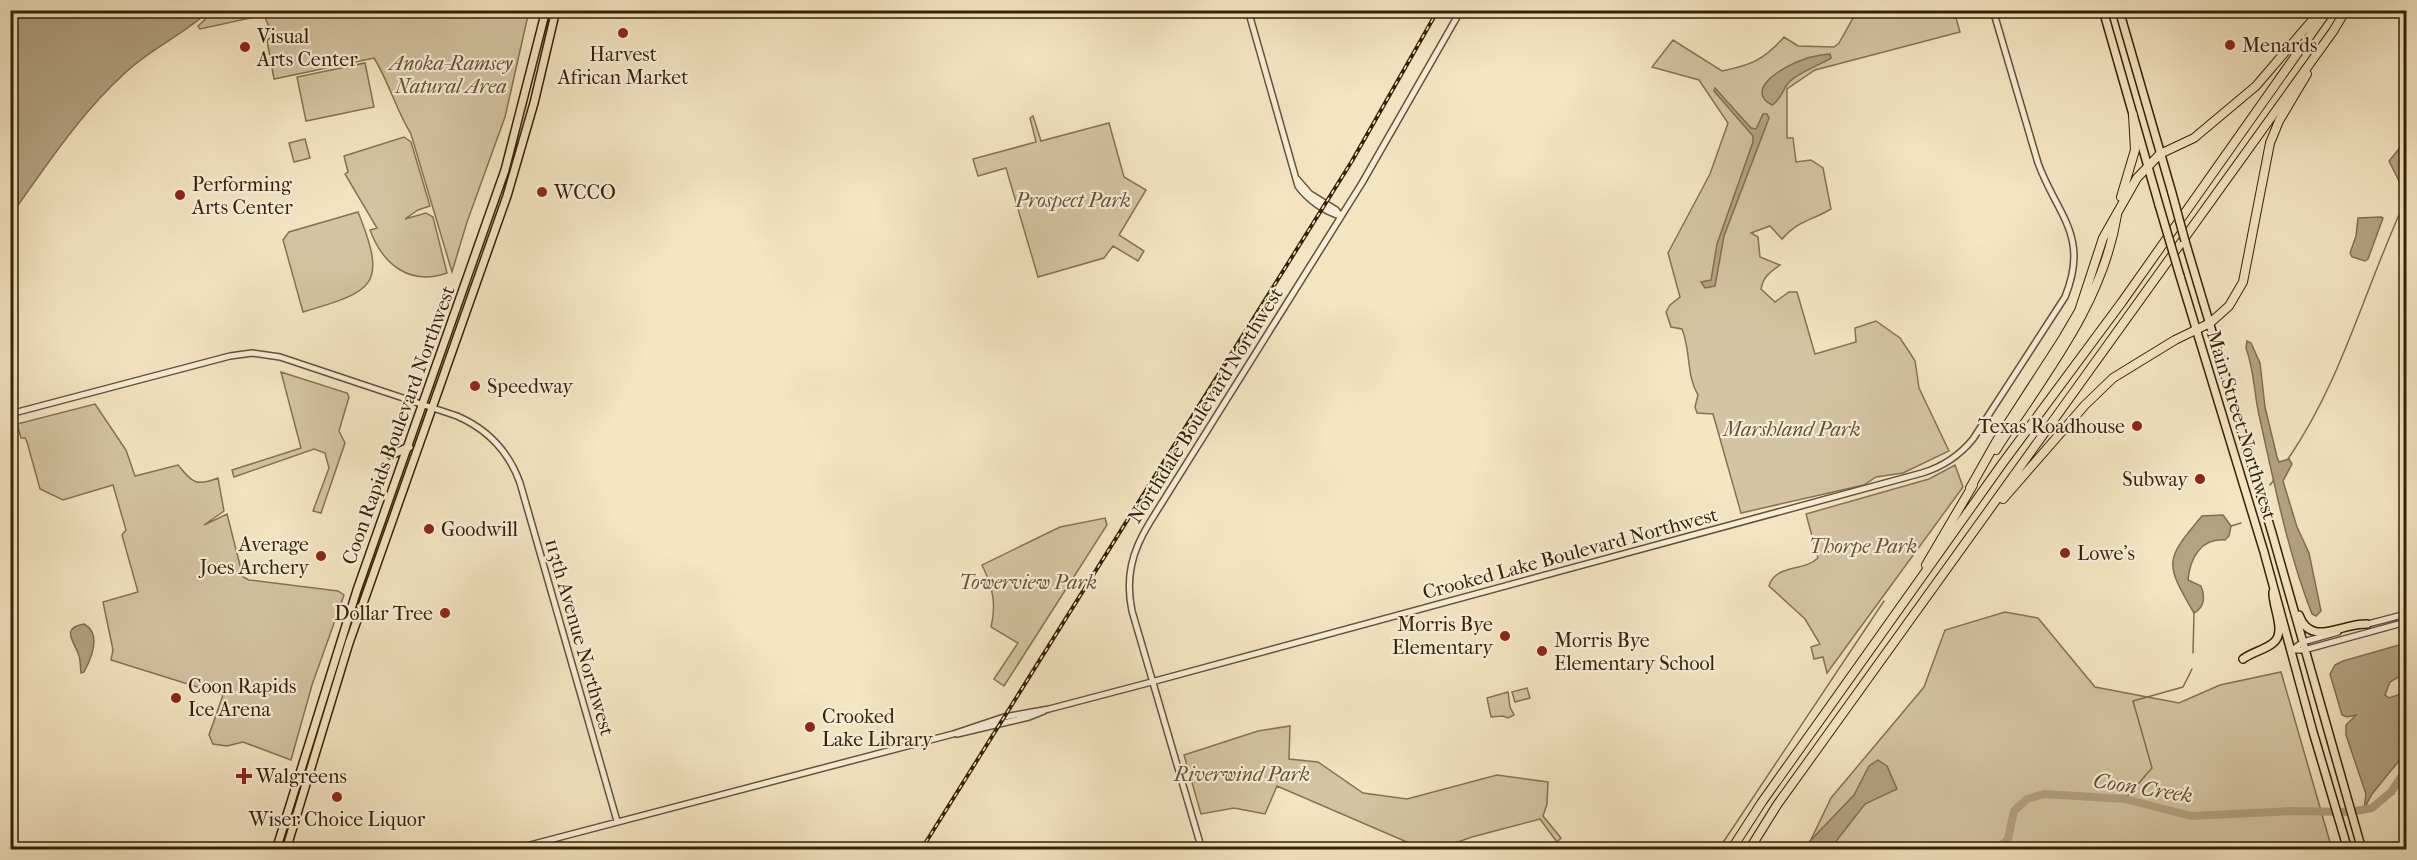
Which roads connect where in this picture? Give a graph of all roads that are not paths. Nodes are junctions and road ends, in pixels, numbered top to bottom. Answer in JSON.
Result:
{"nodes":[{"id":1,"x":546,"y":10,"type":"edge"},
{"id":2,"x":556,"y":10,"type":"edge"},
{"id":3,"x":1248,"y":10,"type":"edge"},
{"id":4,"x":1461,"y":10,"type":"edge"},
{"id":5,"x":1993,"y":10,"type":"edge"},
{"id":6,"x":2103,"y":10,"type":"edge"},
{"id":7,"x":2119,"y":10,"type":"edge"},
{"id":8,"x":2321,"y":10,"type":"edge"},
{"id":9,"x":2328,"y":10,"type":"edge"},
{"id":10,"x":2346,"y":10,"type":"edge"},
{"id":11,"x":2334,"y":30,"type":"junction"},
{"id":12,"x":2133,"y":115,"type":"junction"},
{"id":13,"x":2160,"y":154,"type":"junction"},
{"id":14,"x":2148,"y":166,"type":"junction"},
{"id":15,"x":2118,"y":214,"type":"junction"},
{"id":16,"x":1341,"y":216,"type":"junction"},
{"id":17,"x":2210,"y":323,"type":"junction"},
{"id":18,"x":2196,"y":330,"type":"junction"},
{"id":19,"x":423,"y":405,"type":"junction"},
{"id":20,"x":432,"y":408,"type":"junction"},
{"id":21,"x":10,"y":414,"type":"edge"},
{"id":22,"x":409,"y":447,"type":"junction"},
{"id":23,"x":391,"y":455,"type":"dead end"},
{"id":24,"x":1959,"y":554,"type":"junction"},
{"id":25,"x":2273,"y":583,"type":"junction"},
{"id":26,"x":2286,"y":586,"type":"junction"},
{"id":27,"x":1898,"y":613,"type":"junction"},
{"id":28,"x":2406,"y":614,"type":"edge"},
{"id":29,"x":2406,"y":622,"type":"edge"},
{"id":30,"x":2367,"y":624,"type":"junction"},
{"id":31,"x":2304,"y":646,"type":"junction"},
{"id":32,"x":2292,"y":650,"type":"junction"},
{"id":33,"x":2243,"y":659,"type":"dead end"},
{"id":34,"x":1153,"y":681,"type":"junction"},
{"id":35,"x":617,"y":821,"type":"junction"},
{"id":36,"x":276,"y":849,"type":"edge"},
{"id":37,"x":286,"y":849,"type":"edge"},
{"id":38,"x":511,"y":849,"type":"edge"},
{"id":39,"x":1202,"y":849,"type":"edge"},
{"id":40,"x":1731,"y":849,"type":"edge"},
{"id":41,"x":1749,"y":849,"type":"edge"},
{"id":42,"x":2349,"y":849,"type":"edge"},
{"id":43,"x":2362,"y":849,"type":"edge"}],
"edges":[{"from":1,"to":19,"type":"main road","name":"Coon Rapids Boulevard Northwest"},
{"from":2,"to":20,"type":"main road","name":"Coon Rapids Boulevard Northwest"},
{"from":3,"to":16,"type":"street"},
{"from":4,"to":16,"type":"street","name":"Northdale Boulevard Northwest"},
{"from":5,"to":34,"type":"street","name":"Crooked Lake Boulevard Northwest"},
{"from":6,"to":12,"type":"main road","name":"Main Street Northwest"},
{"from":7,"to":13,"type":"main road","name":"Main Street Northwest"},
{"from":8,"to":13,"type":"highway"},
{"from":9,"to":27,"type":"highway"},
{"from":10,"to":11,"type":"highway"},
{"from":11,"to":17,"type":"highway"},
{"from":11,"to":24,"type":"highway"},
{"from":12,"to":14,"type":"main road","name":"Main Street Northwest"},
{"from":12,"to":15,"type":"highway"},
{"from":13,"to":14,"type":"highway"},
{"from":13,"to":17,"type":"main road","name":"Main Street Northwest","bridge":true},
{"from":14,"to":15,"type":"highway"},
{"from":14,"to":18,"type":"main road","name":"Main Street Northwest","bridge":true},
{"from":15,"to":27,"type":"highway"},
{"from":16,"to":34,"type":"street","name":"Northdale Boulevard Northwest"},
{"from":17,"to":18,"type":"highway"},
{"from":17,"to":26,"type":"main road","name":"Main Street Northwest"},
{"from":18,"to":24,"type":"highway"},
{"from":18,"to":25,"type":"main road","name":"Main Street Northwest"},
{"from":19,"to":20,"type":"street","name":"113th Avenue Northwest"},
{"from":19,"to":21,"type":"street","name":"113th Avenue Northwest"},
{"from":19,"to":22,"type":"main road","name":"Coon Rapids Boulevard Northwest"},
{"from":20,"to":35,"type":"street","name":"113th Avenue Northwest"},
{"from":20,"to":37,"type":"main road","name":"Coon Rapids Boulevard Northwest"},
{"from":22,"to":23,"type":"main road"},
{"from":22,"to":36,"type":"main road","name":"Coon Rapids Boulevard Northwest"},
{"from":24,"to":41,"type":"highway"},
{"from":25,"to":32,"type":"main road","name":"Main Street Northwest"},
{"from":25,"to":33,"type":"main road"},
{"from":26,"to":30,"type":"main road"},
{"from":26,"to":31,"type":"main road","name":"Main Street Northwest"},
{"from":27,"to":40,"type":"highway"},
{"from":28,"to":30,"type":"street"},
{"from":29,"to":31,"type":"street"},
{"from":30,"to":31,"type":"street"},
{"from":31,"to":32,"type":"street"},
{"from":31,"to":43,"type":"main road","name":"Main Street Northwest"},
{"from":32,"to":42,"type":"main road","name":"Main Street Northwest"},
{"from":34,"to":35,"type":"street","name":"Crooked Lake Boulevard Northwest"},
{"from":34,"to":39,"type":"street","name":"Northdale Boulevard Northwest"},
{"from":35,"to":38,"type":"street","name":"Crooked Lake Boulevard Northwest"}]}
